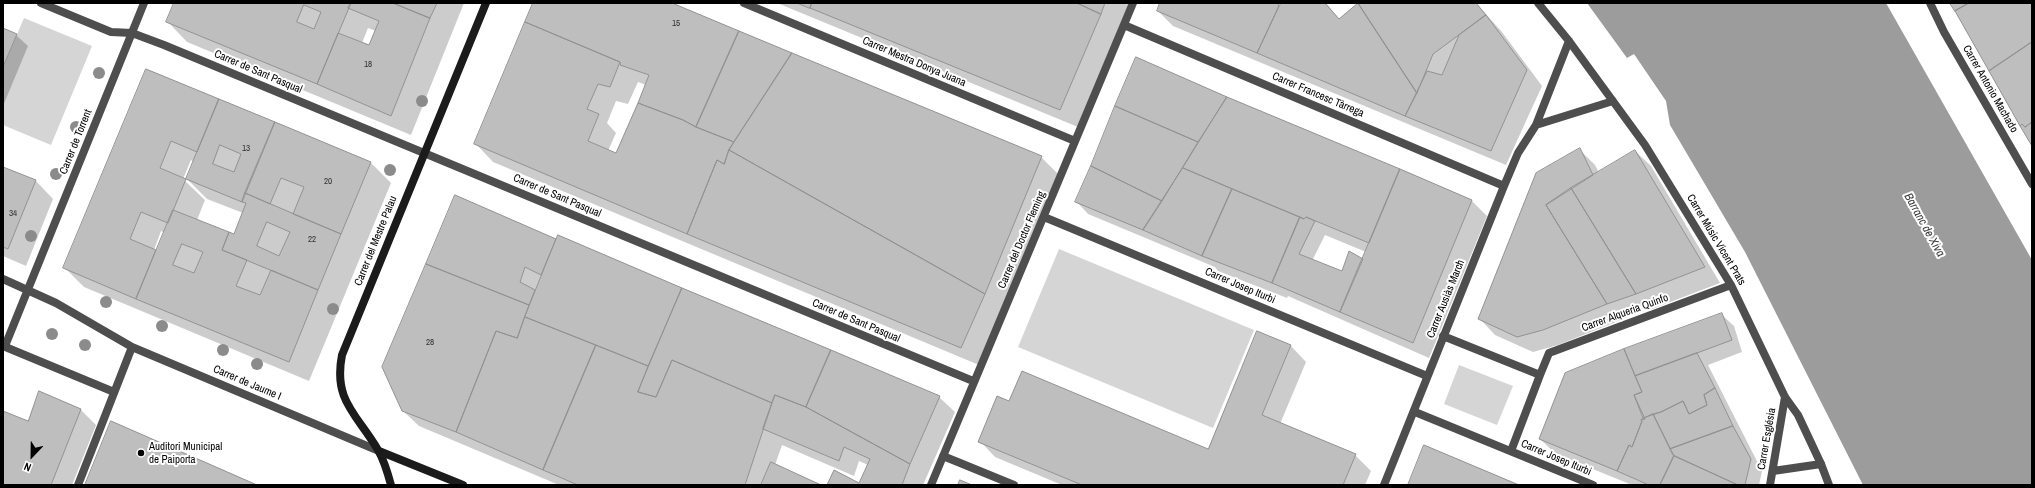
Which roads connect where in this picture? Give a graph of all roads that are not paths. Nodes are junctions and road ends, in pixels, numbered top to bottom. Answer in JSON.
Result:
{"nodes":[{"id":1,"x":41,"y":3,"type":"edge"},
{"id":2,"x":144,"y":3,"type":"edge"},
{"id":3,"x":486,"y":3,"type":"edge"},
{"id":4,"x":744,"y":3,"type":"edge"},
{"id":5,"x":1133,"y":3,"type":"edge"},
{"id":6,"x":1538,"y":3,"type":"edge"},
{"id":7,"x":1930,"y":3,"type":"edge"},
{"id":8,"x":1124,"y":25,"type":"junction"},
{"id":9,"x":132,"y":33,"type":"junction"},
{"id":10,"x":1569,"y":41,"type":"junction"},
{"id":11,"x":1614,"y":101,"type":"junction"},
{"id":12,"x":1536,"y":125,"type":"junction"},
{"id":13,"x":1075,"y":141,"type":"junction"},
{"id":14,"x":425,"y":153,"type":"junction"},
{"id":15,"x":2032,"y":184,"type":"edge"},
{"id":16,"x":1504,"y":186,"type":"junction"},
{"id":17,"x":1044,"y":217,"type":"junction"},
{"id":18,"x":3,"y":279,"type":"edge"},
{"id":19,"x":1731,"y":285,"type":"junction"},
{"id":20,"x":28,"y":290,"type":"junction"},
{"id":21,"x":1443,"y":336,"type":"junction"},
{"id":22,"x":4,"y":346,"type":"edge"},
{"id":23,"x":132,"y":346,"type":"junction"},
{"id":24,"x":1540,"y":375,"type":"junction"},
{"id":25,"x":1427,"y":376,"type":"junction"},
{"id":26,"x":973,"y":381,"type":"junction"},
{"id":27,"x":114,"y":392,"type":"junction"},
{"id":28,"x":1785,"y":398,"type":"junction"},
{"id":29,"x":1415,"y":412,"type":"junction"},
{"id":30,"x":1511,"y":450,"type":"junction"},
{"id":31,"x":379,"y":451,"type":"junction"},
{"id":32,"x":942,"y":456,"type":"junction"},
{"id":33,"x":1820,"y":464,"type":"junction"},
{"id":34,"x":1773,"y":471,"type":"junction"},
{"id":35,"x":78,"y":485,"type":"edge"},
{"id":36,"x":391,"y":485,"type":"edge"},
{"id":37,"x":463,"y":485,"type":"edge"},
{"id":38,"x":931,"y":485,"type":"edge"},
{"id":39,"x":1014,"y":485,"type":"edge"},
{"id":40,"x":1384,"y":485,"type":"edge"},
{"id":41,"x":1593,"y":485,"type":"edge"},
{"id":42,"x":1770,"y":485,"type":"edge"},
{"id":43,"x":1829,"y":485,"type":"edge"}],
"edges":[{"from":1,"to":9,"type":"street","name":"Carrer de Sant Pasqual"},
{"from":2,"to":9,"type":"street","name":"Carrer de Torrent"},
{"from":3,"to":14,"type":"street","name":"Carrer del Mestre Palau"},
{"from":4,"to":13,"type":"street","name":"Carrer Mestra Donya Juana"},
{"from":5,"to":8,"type":"street","name":"Carrer del Doctor Fleming"},
{"from":6,"to":10,"type":"street","name":"Carrer Músic Vicent Prats"},
{"from":7,"to":15,"type":"street","name":"Carrer Antonio Machado"},
{"from":8,"to":13,"type":"street","name":"Carrer del Doctor Fleming"},
{"from":8,"to":16,"type":"street","name":"Carrer Francesc Tàrrega"},
{"from":9,"to":14,"type":"street","name":"Carrer de Sant Pasqual"},
{"from":9,"to":20,"type":"street","name":"Carrer de Torrent"},
{"from":10,"to":11,"type":"street","name":"Carrer Músic Vicent Prats"},
{"from":10,"to":12,"type":"street","name":"Carrer Ausiàs March"},
{"from":11,"to":12,"type":"street"},
{"from":11,"to":19,"type":"street","name":"Carrer Músic Vicent Prats"},
{"from":12,"to":16,"type":"street","name":"Carrer Ausiàs March"},
{"from":13,"to":17,"type":"street","name":"Carrer del Doctor Fleming"},
{"from":14,"to":26,"type":"street","name":"Carrer de Sant Pasqual"},
{"from":14,"to":31,"type":"street","name":"Carrer del Mestre Palau"},
{"from":16,"to":21,"type":"street","name":"Carrer Ausiàs March"},
{"from":17,"to":25,"type":"street","name":"Carrer Josep Iturbi"},
{"from":17,"to":26,"type":"street","name":"Carrer del Doctor Fleming"},
{"from":18,"to":20,"type":"street","name":"Carrer de Jaume I"},
{"from":19,"to":24,"type":"street","name":"Carrer Alqueria Quinfo"},
{"from":19,"to":28,"type":"street","name":"Carrer Músic Vicent Prats"},
{"from":20,"to":22,"type":"street"},
{"from":20,"to":23,"type":"street","name":"Carrer de Jaume I"},
{"from":21,"to":24,"type":"street"},
{"from":21,"to":25,"type":"street","name":"Carrer Ausiàs March"},
{"from":22,"to":27,"type":"street"},
{"from":23,"to":27,"type":"street"},
{"from":23,"to":31,"type":"street","name":"Carrer de Jaume I"},
{"from":24,"to":30,"type":"street","name":"Carrer Alqueria Quinfo"},
{"from":25,"to":29,"type":"street","name":"Carrer Ausiàs March"},
{"from":26,"to":32,"type":"street","name":"Carrer del Doctor Fleming"},
{"from":27,"to":35,"type":"street"},
{"from":28,"to":33,"type":"street","name":"Carrer Músic Vicent Prats"},
{"from":28,"to":34,"type":"street","name":"Carrer Església"},
{"from":29,"to":30,"type":"street","name":"Carrer Josep Iturbi"},
{"from":29,"to":40,"type":"street","name":"Carrer Ausiàs March"},
{"from":30,"to":41,"type":"street","name":"Carrer Josep Iturbi"},
{"from":31,"to":36,"type":"street","name":"Carrer del Mestre Palau"},
{"from":31,"to":37,"type":"street","name":"Carrer de Jaume I"},
{"from":32,"to":38,"type":"street","name":"Carrer del Doctor Fleming"},
{"from":32,"to":39,"type":"street"},
{"from":33,"to":34,"type":"street"},
{"from":33,"to":43,"type":"street","name":"Carrer Músic Vicent Prats"},
{"from":34,"to":42,"type":"street","name":"Carrer Església"}]}
